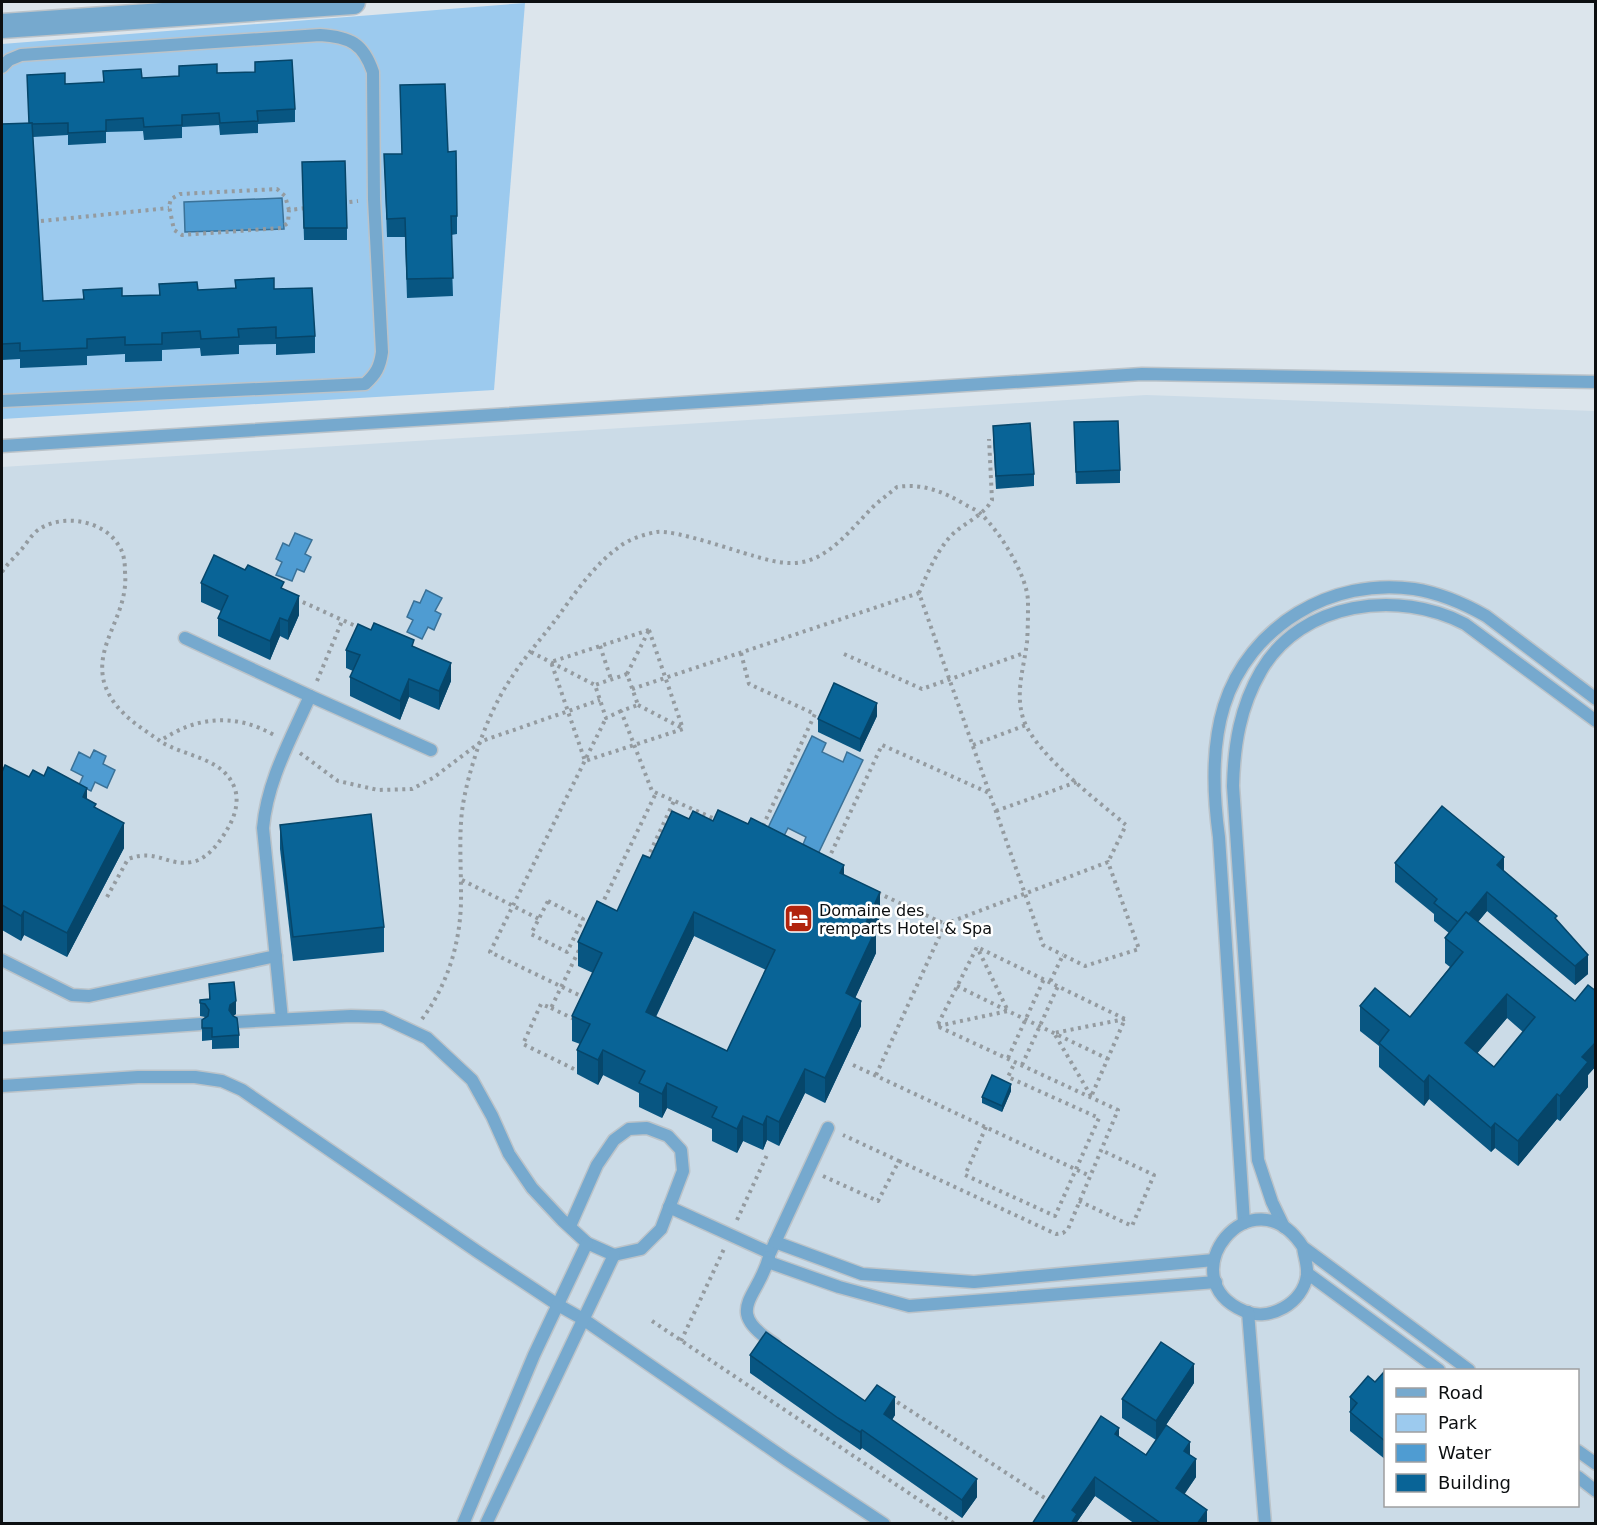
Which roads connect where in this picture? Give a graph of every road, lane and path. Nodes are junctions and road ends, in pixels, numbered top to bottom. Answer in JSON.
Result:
{"nodes":[{"id":1,"x":353,"y":2,"type":"edge"},
{"id":2,"x":2,"y":26,"type":"edge"},
{"id":3,"x":2,"y":67,"type":"edge"},
{"id":4,"x":374,"y":199,"type":"junction"},
{"id":5,"x":332,"y":205,"type":"edge"},
{"id":6,"x":310,"y":207,"type":"edge"},
{"id":7,"x":169,"y":208,"type":"junction"},
{"id":8,"x":289,"y":210,"type":"junction"},
{"id":9,"x":41,"y":221,"type":"edge"},
{"id":10,"x":1596,"y":382,"type":"edge"},
{"id":11,"x":2,"y":401,"type":"edge"},
{"id":12,"x":988,"y":439,"type":"dead end"},
{"id":13,"x":2,"y":446,"type":"edge"},
{"id":14,"x":981,"y":514,"type":"junction"},
{"id":15,"x":919,"y":593,"type":"junction"},
{"id":16,"x":290,"y":596,"type":"edge"},
{"id":17,"x":342,"y":621,"type":"junction"},
{"id":18,"x":363,"y":630,"type":"edge"},
{"id":19,"x":649,"y":630,"type":"junction"},
{"id":20,"x":185,"y":638,"type":"dead end"},
{"id":21,"x":600,"y":646,"type":"junction"},
{"id":22,"x":531,"y":652,"type":"junction"},
{"id":23,"x":1025,"y":652,"type":"junction"},
{"id":24,"x":741,"y":653,"type":"junction"},
{"id":25,"x":844,"y":654,"type":"dead end"},
{"id":26,"x":551,"y":662,"type":"junction"},
{"id":27,"x":627,"y":674,"type":"junction"},
{"id":28,"x":665,"y":678,"type":"junction"},
{"id":29,"x":611,"y":679,"type":"junction"},
{"id":30,"x":950,"y":679,"type":"junction"},
{"id":31,"x":595,"y":685,"type":"junction"},
{"id":32,"x":1579,"y":687,"type":"junction"},
{"id":33,"x":632,"y":689,"type":"junction"},
{"id":34,"x":310,"y":696,"type":"junction"},
{"id":35,"x":1596,"y":699,"type":"edge"},
{"id":36,"x":1569,"y":701,"type":"junction"},
{"id":37,"x":638,"y":705,"type":"junction"},
{"id":38,"x":621,"y":711,"type":"junction"},
{"id":39,"x":606,"y":718,"type":"junction"},
{"id":40,"x":1596,"y":721,"type":"edge"},
{"id":41,"x":1026,"y":725,"type":"junction"},
{"id":42,"x":682,"y":729,"type":"junction"},
{"id":43,"x":160,"y":741,"type":"dead end"},
{"id":44,"x":634,"y":745,"type":"junction"},
{"id":45,"x":973,"y":745,"type":"junction"},
{"id":46,"x":431,"y":750,"type":"dead end"},
{"id":47,"x":585,"y":761,"type":"junction"},
{"id":48,"x":1077,"y":782,"type":"junction"},
{"id":49,"x":656,"y":793,"type":"junction"},
{"id":50,"x":990,"y":793,"type":"junction"},
{"id":51,"x":674,"y":801,"type":"junction"},
{"id":52,"x":996,"y":811,"type":"junction"},
{"id":53,"x":728,"y":825,"type":"edge"},
{"id":54,"x":1219,"y":837,"type":"junction"},
{"id":55,"x":1237,"y":837,"type":"junction"},
{"id":56,"x":758,"y":838,"type":"edge"},
{"id":57,"x":1108,"y":862,"type":"junction"},
{"id":58,"x":644,"y":864,"type":"edge"},
{"id":59,"x":825,"y":868,"type":"edge"},
{"id":60,"x":461,"y":880,"type":"junction"},
{"id":61,"x":875,"y":891,"type":"edge"},
{"id":62,"x":1025,"y":894,"type":"junction"},
{"id":63,"x":107,"y":897,"type":"dead end"},
{"id":64,"x":513,"y":906,"type":"junction"},
{"id":65,"x":610,"y":912,"type":"edge"},
{"id":66,"x":538,"y":919,"type":"junction"},
{"id":67,"x":945,"y":924,"type":"junction"},
{"id":68,"x":575,"y":935,"type":"junction"},
{"id":69,"x":584,"y":939,"type":"edge"},
{"id":70,"x":977,"y":947,"type":"junction"},
{"id":71,"x":580,"y":949,"type":"edge"},
{"id":72,"x":1063,"y":955,"type":"junction"},
{"id":73,"x":276,"y":956,"type":"junction"},
{"id":74,"x":2,"y":960,"type":"edge"},
{"id":75,"x":1044,"y":979,"type":"junction"},
{"id":76,"x":1050,"y":982,"type":"junction"},
{"id":77,"x":561,"y":986,"type":"junction"},
{"id":78,"x":957,"y":986,"type":"junction"},
{"id":79,"x":1058,"y":987,"type":"junction"},
{"id":80,"x":585,"y":998,"type":"edge"},
{"id":81,"x":550,"y":1008,"type":"junction"},
{"id":82,"x":1008,"y":1011,"type":"junction"},
{"id":83,"x":282,"y":1019,"type":"junction"},
{"id":84,"x":574,"y":1019,"type":"edge"},
{"id":85,"x":1026,"y":1019,"type":"junction"},
{"id":86,"x":1125,"y":1019,"type":"junction"},
{"id":87,"x":237,"y":1022,"type":"edge"},
{"id":88,"x":201,"y":1024,"type":"edge"},
{"id":89,"x":937,"y":1026,"type":"junction"},
{"id":90,"x":1040,"y":1026,"type":"junction"},
{"id":91,"x":413,"y":1031,"type":"junction"},
{"id":92,"x":1054,"y":1033,"type":"junction"},
{"id":93,"x":2,"y":1038,"type":"edge"},
{"id":94,"x":1008,"y":1058,"type":"junction"},
{"id":95,"x":1108,"y":1059,"type":"junction"},
{"id":96,"x":1015,"y":1062,"type":"junction"},
{"id":97,"x":853,"y":1065,"type":"dead end"},
{"id":98,"x":1022,"y":1065,"type":"junction"},
{"id":99,"x":574,"y":1069,"type":"dead end"},
{"id":100,"x":876,"y":1075,"type":"junction"},
{"id":101,"x":2,"y":1086,"type":"edge"},
{"id":102,"x":1091,"y":1097,"type":"junction"},
{"id":103,"x":986,"y":1127,"type":"junction"},
{"id":104,"x":828,"y":1128,"type":"joint"},
{"id":105,"x":1101,"y":1150,"type":"junction"},
{"id":106,"x":899,"y":1161,"type":"junction"},
{"id":107,"x":809,"y":1169,"type":"junction"},
{"id":108,"x":1076,"y":1169,"type":"junction"},
{"id":109,"x":1090,"y":1176,"type":"junction"},
{"id":110,"x":1079,"y":1201,"type":"junction"},
{"id":111,"x":669,"y":1206,"type":"junction"},
{"id":112,"x":1244,"y":1223,"type":"junction"},
{"id":113,"x":570,"y":1226,"type":"junction"},
{"id":114,"x":1284,"y":1227,"type":"junction"},
{"id":115,"x":587,"y":1243,"type":"junction"},
{"id":116,"x":1303,"y":1247,"type":"junction"},
{"id":117,"x":771,"y":1252,"type":"junction"},
{"id":118,"x":614,"y":1255,"type":"junction"},
{"id":119,"x":1214,"y":1260,"type":"junction"},
{"id":120,"x":1307,"y":1273,"type":"junction"},
{"id":121,"x":1216,"y":1282,"type":"junction"},
{"id":122,"x":558,"y":1305,"type":"junction"},
{"id":123,"x":1248,"y":1312,"type":"junction"},
{"id":124,"x":583,"y":1319,"type":"junction"},
{"id":125,"x":652,"y":1321,"type":"dead end"},
{"id":126,"x":788,"y":1352,"type":"edge"},
{"id":127,"x":1437,"y":1369,"type":"edge"},
{"id":128,"x":1466,"y":1369,"type":"edge"},
{"id":129,"x":885,"y":1394,"type":"edge"},
{"id":130,"x":1579,"y":1452,"type":"edge"},
{"id":131,"x":1596,"y":1464,"type":"edge"},
{"id":132,"x":1579,"y":1478,"type":"edge"},
{"id":133,"x":1596,"y":1491,"type":"edge"},
{"id":134,"x":1056,"y":1506,"type":"edge"},
{"id":135,"x":1065,"y":1512,"type":"edge"},
{"id":136,"x":464,"y":1524,"type":"edge"},
{"id":137,"x":486,"y":1524,"type":"edge"},
{"id":138,"x":884,"y":1524,"type":"edge"},
{"id":139,"x":955,"y":1524,"type":"edge"},
{"id":140,"x":1082,"y":1524,"type":"edge"},
{"id":141,"x":1265,"y":1524,"type":"edge"}],
"edges":[{"from":1,"to":2,"type":"street"},
{"from":3,"to":4,"type":"lane"},
{"from":4,"to":5,"type":"path"},
{"from":4,"to":11,"type":"lane"},
{"from":6,"to":8,"type":"path"},
{"from":7,"to":8,"type":"path"},
{"from":7,"to":8,"type":"path"},
{"from":7,"to":9,"type":"path"},
{"from":10,"to":13,"type":"lane"},
{"from":12,"to":14,"type":"path"},
{"from":14,"to":15,"type":"path"},
{"from":14,"to":22,"type":"path"},
{"from":14,"to":23,"type":"path"},
{"from":15,"to":24,"type":"path"},
{"from":15,"to":30,"type":"path"},
{"from":16,"to":17,"type":"path"},
{"from":17,"to":18,"type":"path"},
{"from":17,"to":34,"type":"path"},
{"from":19,"to":21,"type":"path"},
{"from":19,"to":27,"type":"path"},
{"from":19,"to":28,"type":"path"},
{"from":20,"to":34,"type":"lane"},
{"from":21,"to":26,"type":"path"},
{"from":21,"to":29,"type":"path"},
{"from":22,"to":26,"type":"path"},
{"from":22,"to":60,"type":"path"},
{"from":23,"to":30,"type":"path"},
{"from":23,"to":41,"type":"path"},
{"from":24,"to":28,"type":"path"},
{"from":24,"to":56,"type":"path"},
{"from":25,"to":30,"type":"path"},
{"from":26,"to":31,"type":"path"},
{"from":26,"to":47,"type":"path"},
{"from":27,"to":29,"type":"path"},
{"from":27,"to":33,"type":"path"},
{"from":28,"to":33,"type":"path"},
{"from":28,"to":42,"type":"path"},
{"from":29,"to":31,"type":"path"},
{"from":30,"to":45,"type":"path"},
{"from":31,"to":39,"type":"path"},
{"from":32,"to":35,"type":"lane"},
{"from":32,"to":36,"type":"lane"},
{"from":32,"to":54,"type":"lane"},
{"from":33,"to":37,"type":"path"},
{"from":34,"to":46,"type":"lane"},
{"from":34,"to":73,"type":"lane"},
{"from":36,"to":40,"type":"lane"},
{"from":36,"to":55,"type":"lane"},
{"from":37,"to":38,"type":"path"},
{"from":37,"to":42,"type":"path"},
{"from":38,"to":39,"type":"path"},
{"from":38,"to":44,"type":"path"},
{"from":39,"to":47,"type":"path"},
{"from":41,"to":45,"type":"path"},
{"from":41,"to":48,"type":"path"},
{"from":42,"to":44,"type":"path"},
{"from":43,"to":63,"type":"path"},
{"from":44,"to":47,"type":"path"},
{"from":44,"to":49,"type":"path"},
{"from":45,"to":50,"type":"path"},
{"from":47,"to":64,"type":"path"},
{"from":48,"to":52,"type":"path"},
{"from":48,"to":57,"type":"path"},
{"from":49,"to":51,"type":"path"},
{"from":49,"to":65,"type":"path"},
{"from":50,"to":52,"type":"path"},
{"from":50,"to":59,"type":"path"},
{"from":51,"to":53,"type":"path"},
{"from":51,"to":58,"type":"path"},
{"from":52,"to":62,"type":"path"},
{"from":54,"to":55,"type":"lane"},
{"from":54,"to":112,"type":"lane"},
{"from":55,"to":114,"type":"lane"},
{"from":57,"to":62,"type":"path"},
{"from":57,"to":72,"type":"path"},
{"from":60,"to":64,"type":"path"},
{"from":60,"to":91,"type":"path"},
{"from":61,"to":67,"type":"path"},
{"from":62,"to":67,"type":"path"},
{"from":62,"to":72,"type":"path"},
{"from":64,"to":66,"type":"path"},
{"from":64,"to":77,"type":"path"},
{"from":66,"to":68,"type":"path"},
{"from":66,"to":68,"type":"path"},
{"from":67,"to":100,"type":"path"},
{"from":68,"to":69,"type":"path"},
{"from":70,"to":75,"type":"path"},
{"from":70,"to":78,"type":"path"},
{"from":70,"to":82,"type":"path"},
{"from":71,"to":77,"type":"path"},
{"from":72,"to":76,"type":"path"},
{"from":73,"to":74,"type":"lane"},
{"from":73,"to":83,"type":"lane"},
{"from":75,"to":76,"type":"path"},
{"from":75,"to":85,"type":"path"},
{"from":76,"to":79,"type":"path"},
{"from":77,"to":80,"type":"path"},
{"from":77,"to":81,"type":"path"},
{"from":78,"to":82,"type":"path"},
{"from":78,"to":89,"type":"path"},
{"from":79,"to":86,"type":"path"},
{"from":79,"to":90,"type":"path"},
{"from":81,"to":84,"type":"path"},
{"from":81,"to":99,"type":"path"},
{"from":82,"to":85,"type":"path"},
{"from":82,"to":89,"type":"path"},
{"from":83,"to":87,"type":"lane"},
{"from":83,"to":91,"type":"lane"},
{"from":85,"to":90,"type":"path"},
{"from":85,"to":94,"type":"path"},
{"from":86,"to":92,"type":"path"},
{"from":86,"to":95,"type":"path"},
{"from":88,"to":93,"type":"lane"},
{"from":89,"to":94,"type":"path"},
{"from":90,"to":92,"type":"path"},
{"from":90,"to":98,"type":"path"},
{"from":91,"to":113,"type":"lane"},
{"from":92,"to":95,"type":"path"},
{"from":92,"to":102,"type":"path"},
{"from":94,"to":96,"type":"path"},
{"from":95,"to":102,"type":"path"},
{"from":96,"to":98,"type":"path"},
{"from":96,"to":108,"type":"path"},
{"from":97,"to":100,"type":"path"},
{"from":98,"to":102,"type":"path"},
{"from":100,"to":103,"type":"path"},
{"from":101,"to":122,"type":"lane"},
{"from":102,"to":105,"type":"path"},
{"from":103,"to":108,"type":"path"},
{"from":103,"to":108,"type":"path"},
{"from":104,"to":106,"type":"path"},
{"from":104,"to":107,"type":"lane"},
{"from":105,"to":109,"type":"path"},
{"from":105,"to":110,"type":"path"},
{"from":106,"to":107,"type":"path"},
{"from":106,"to":110,"type":"path"},
{"from":107,"to":117,"type":"lane"},
{"from":108,"to":109,"type":"path"},
{"from":109,"to":110,"type":"path"},
{"from":111,"to":113,"type":"lane"},
{"from":111,"to":117,"type":"lane"},
{"from":111,"to":118,"type":"lane"},
{"from":112,"to":114,"type":"lane"},
{"from":112,"to":119,"type":"lane"},
{"from":113,"to":115,"type":"lane"},
{"from":114,"to":116,"type":"lane"},
{"from":115,"to":118,"type":"lane"},
{"from":115,"to":122,"type":"lane"},
{"from":116,"to":120,"type":"lane"},
{"from":116,"to":128,"type":"lane"},
{"from":117,"to":119,"type":"lane"},
{"from":117,"to":121,"type":"lane"},
{"from":117,"to":126,"type":"lane"},
{"from":118,"to":124,"type":"lane"},
{"from":119,"to":121,"type":"lane"},
{"from":120,"to":123,"type":"lane"},
{"from":120,"to":127,"type":"lane"},
{"from":121,"to":123,"type":"lane"},
{"from":122,"to":124,"type":"lane"},
{"from":122,"to":136,"type":"lane"},
{"from":123,"to":141,"type":"lane"},
{"from":124,"to":137,"type":"lane"},
{"from":124,"to":138,"type":"lane"},
{"from":125,"to":139,"type":"path"},
{"from":129,"to":134,"type":"path"},
{"from":130,"to":131,"type":"lane"},
{"from":132,"to":133,"type":"lane"},
{"from":135,"to":140,"type":"path"}]}
